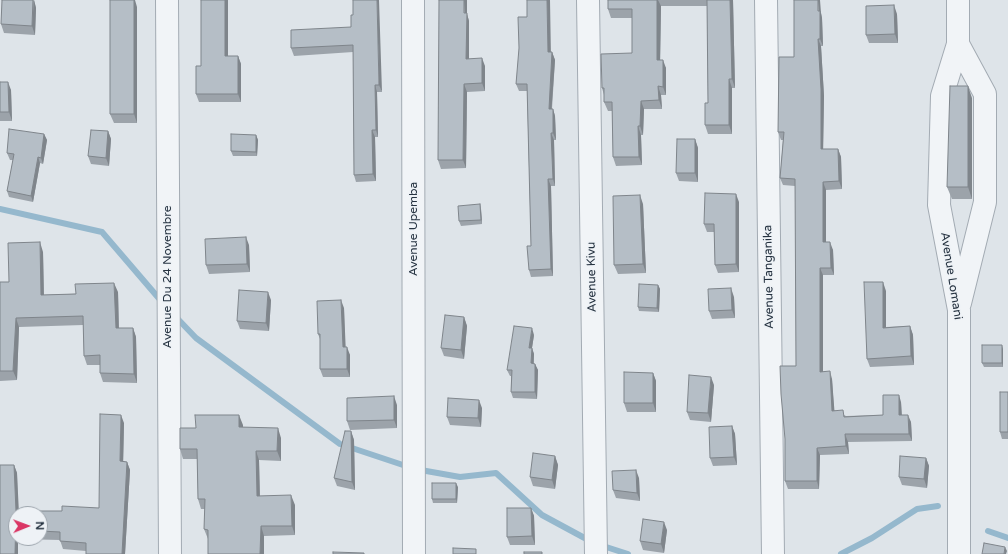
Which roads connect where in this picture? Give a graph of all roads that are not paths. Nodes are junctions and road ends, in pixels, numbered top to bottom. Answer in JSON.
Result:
{"nodes":[{"id":1,"x":167,"y":0,"type":"edge"},
{"id":2,"x":413,"y":0,"type":"edge"},
{"id":3,"x":588,"y":0,"type":"edge"},
{"id":4,"x":766,"y":0,"type":"edge"},
{"id":5,"x":958,"y":0,"type":"edge"},
{"id":6,"x":958,"y":44,"type":"junction"},
{"id":7,"x":959,"y":310,"type":"junction"},
{"id":8,"x":170,"y":554,"type":"edge"},
{"id":9,"x":414,"y":554,"type":"edge"},
{"id":10,"x":596,"y":554,"type":"edge"},
{"id":11,"x":773,"y":554,"type":"edge"},
{"id":12,"x":959,"y":554,"type":"edge"}],
"edges":[{"from":1,"to":8,"type":"street","name":"Avenue Du 24 Novembre"},
{"from":2,"to":9,"type":"street","name":"Avenue Upemba"},
{"from":3,"to":10,"type":"street","name":"Avenue Kivu"},
{"from":4,"to":11,"type":"street","name":"Avenue Tanganika"},
{"from":5,"to":6,"type":"street","name":"Avenue Lomani"},
{"from":6,"to":7,"type":"street","name":"Avenue Lomani"},
{"from":6,"to":7,"type":"street"},
{"from":7,"to":12,"type":"street","name":"Avenue Lomani"}]}
